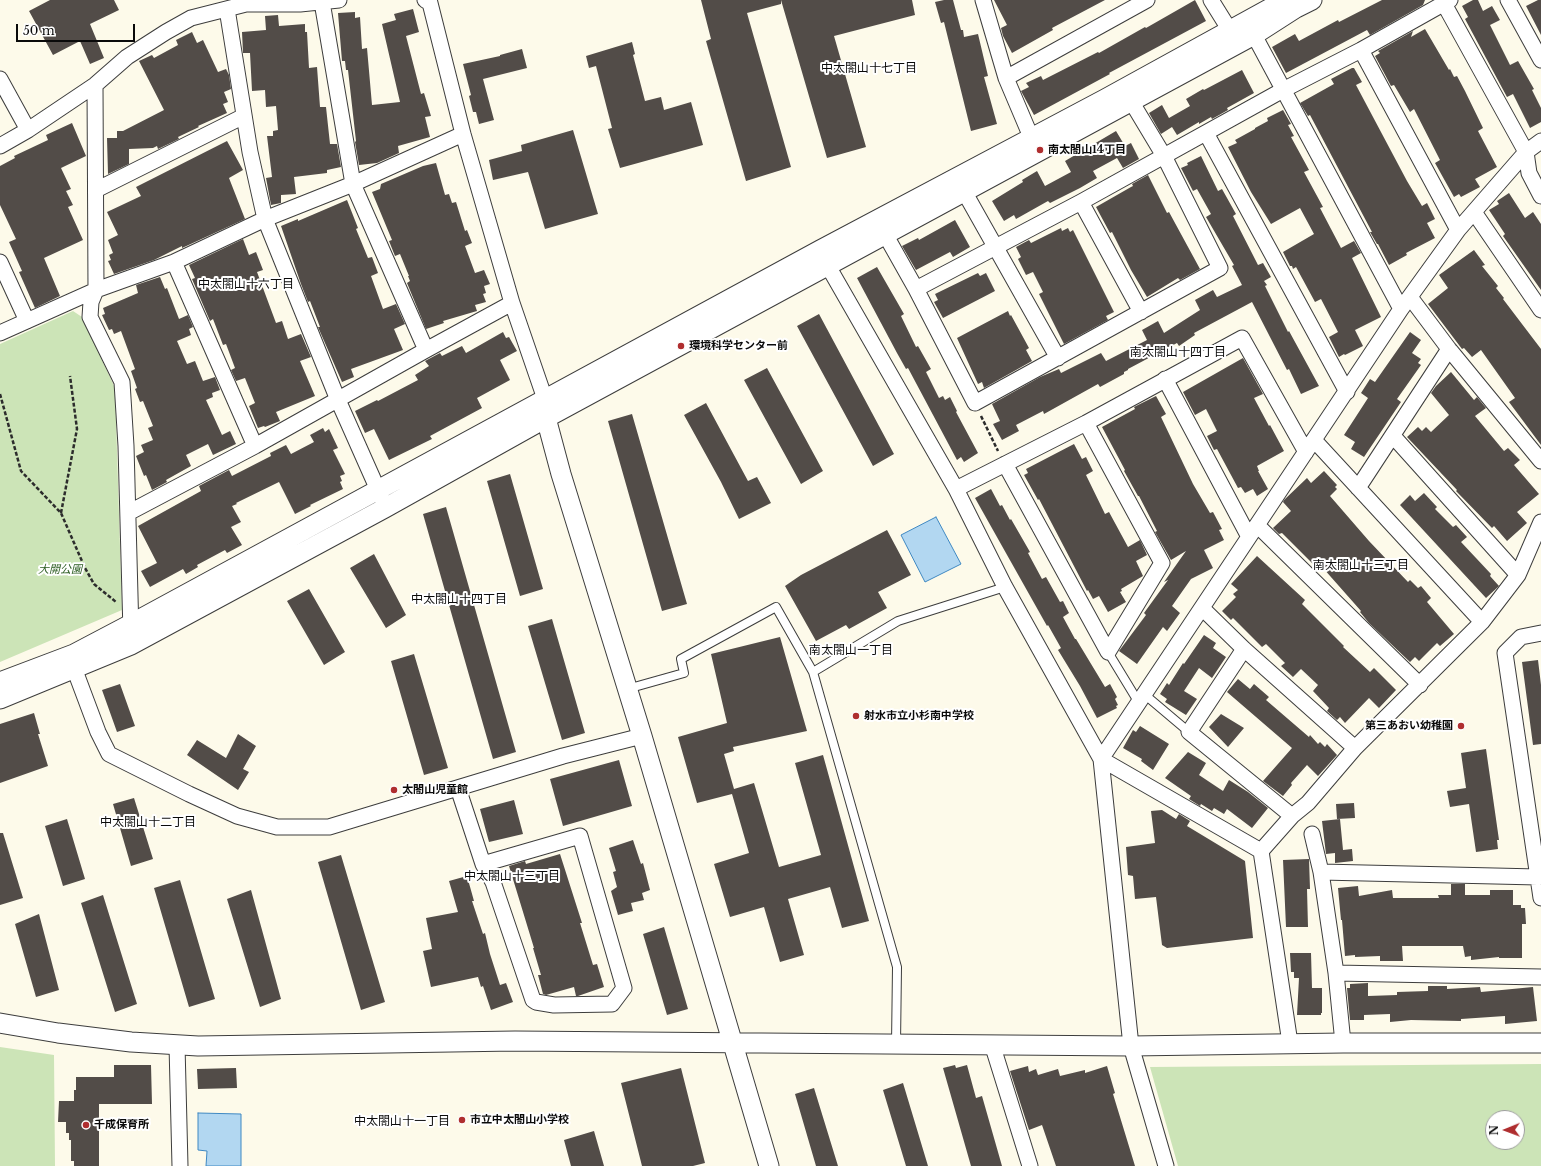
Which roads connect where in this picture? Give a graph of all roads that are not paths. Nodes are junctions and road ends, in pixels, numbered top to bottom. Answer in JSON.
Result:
{"nodes":[{"id":1,"x":339,"y":0,"type":"edge"},
{"id":2,"x":425,"y":0,"type":"edge"},
{"id":3,"x":983,"y":0,"type":"edge"},
{"id":4,"x":1147,"y":0,"type":"edge"},
{"id":5,"x":1212,"y":0,"type":"edge"},
{"id":6,"x":1285,"y":0,"type":"edge"},
{"id":7,"x":1312,"y":0,"type":"edge"},
{"id":8,"x":1508,"y":0,"type":"edge"},
{"id":9,"x":1445,"y":1,"type":"edge"},
{"id":10,"x":322,"y":2,"type":"junction"},
{"id":11,"x":227,"y":9,"type":"junction"},
{"id":12,"x":1229,"y":29,"type":"junction"},
{"id":13,"x":1254,"y":35,"type":"junction"},
{"id":14,"x":1361,"y":50,"type":"junction"},
{"id":15,"x":1541,"y":60,"type":"edge"},
{"id":16,"x":1006,"y":78,"type":"junction"},
{"id":17,"x":0,"y":79,"type":"edge"},
{"id":18,"x":95,"y":85,"type":"junction"},
{"id":19,"x":1283,"y":90,"type":"junction"},
{"id":20,"x":1131,"y":101,"type":"junction"},
{"id":21,"x":244,"y":116,"type":"junction"},
{"id":22,"x":28,"y":130,"type":"junction"},
{"id":23,"x":1206,"y":133,"type":"junction"},
{"id":24,"x":463,"y":134,"type":"junction"},
{"id":25,"x":1031,"y":137,"type":"junction"},
{"id":26,"x":1541,"y":141,"type":"edge"},
{"id":27,"x":0,"y":146,"type":"edge"},
{"id":28,"x":1526,"y":152,"type":"junction"},
{"id":29,"x":1164,"y":156,"type":"junction"},
{"id":30,"x":353,"y":184,"type":"junction"},
{"id":31,"x":96,"y":190,"type":"junction"},
{"id":32,"x":965,"y":193,"type":"junction"},
{"id":33,"x":1541,"y":196,"type":"edge"},
{"id":34,"x":1081,"y":202,"type":"junction"},
{"id":35,"x":1474,"y":212,"type":"junction"},
{"id":36,"x":265,"y":219,"type":"junction"},
{"id":37,"x":1458,"y":230,"type":"junction"},
{"id":38,"x":885,"y":234,"type":"junction"},
{"id":39,"x":996,"y":246,"type":"junction"},
{"id":40,"x":0,"y":262,"type":"edge"},
{"id":41,"x":174,"y":262,"type":"junction"},
{"id":42,"x":828,"y":266,"type":"junction"},
{"id":43,"x":916,"y":289,"type":"junction"},
{"id":44,"x":96,"y":290,"type":"junction"},
{"id":45,"x":1410,"y":297,"type":"junction"},
{"id":46,"x":512,"y":303,"type":"junction"},
{"id":47,"x":1401,"y":309,"type":"junction"},
{"id":48,"x":1541,"y":310,"type":"edge"},
{"id":49,"x":1141,"y":312,"type":"junction"},
{"id":50,"x":26,"y":321,"type":"junction"},
{"id":51,"x":0,"y":333,"type":"edge"},
{"id":52,"x":1450,"y":349,"type":"junction"},
{"id":53,"x":426,"y":350,"type":"junction"},
{"id":54,"x":1058,"y":358,"type":"junction"},
{"id":55,"x":1165,"y":379,"type":"junction"},
{"id":56,"x":1347,"y":392,"type":"junction"},
{"id":57,"x":545,"y":399,"type":"junction"},
{"id":58,"x":338,"y":400,"type":"junction"},
{"id":59,"x":546,"y":418,"type":"junction"},
{"id":60,"x":1086,"y":423,"type":"junction"},
{"id":61,"x":1393,"y":436,"type":"junction"},
{"id":62,"x":255,"y":446,"type":"junction"},
{"id":63,"x":1310,"y":446,"type":"junction"},
{"id":64,"x":1541,"y":461,"type":"edge"},
{"id":65,"x":1005,"y":464,"type":"junction"},
{"id":66,"x":1358,"y":488,"type":"junction"},
{"id":67,"x":956,"y":489,"type":"junction"},
{"id":68,"x":378,"y":490,"type":"junction"},
{"id":69,"x":385,"y":508,"type":"junction"},
{"id":70,"x":128,"y":512,"type":"junction"},
{"id":71,"x":1541,"y":522,"type":"edge"},
{"id":72,"x":1253,"y":531,"type":"junction"},
{"id":73,"x":1518,"y":575,"type":"junction"},
{"id":74,"x":1006,"y":587,"type":"junction"},
{"id":75,"x":1202,"y":608,"type":"junction"},
{"id":76,"x":131,"y":617,"type":"junction"},
{"id":77,"x":1482,"y":622,"type":"junction"},
{"id":78,"x":1541,"y":633,"type":"edge"},
{"id":79,"x":131,"y":645,"type":"junction"},
{"id":80,"x":1244,"y":649,"type":"junction"},
{"id":81,"x":1108,"y":652,"type":"junction"},
{"id":82,"x":74,"y":668,"type":"junction"},
{"id":83,"x":813,"y":672,"type":"junction"},
{"id":84,"x":0,"y":682,"type":"edge"},
{"id":85,"x":1420,"y":685,"type":"junction"},
{"id":86,"x":628,"y":689,"type":"junction"},
{"id":87,"x":0,"y":699,"type":"edge"},
{"id":88,"x":1141,"y":699,"type":"junction"},
{"id":89,"x":1189,"y":732,"type":"junction"},
{"id":90,"x":642,"y":736,"type":"junction"},
{"id":91,"x":1355,"y":748,"type":"junction"},
{"id":92,"x":1101,"y":759,"type":"junction"},
{"id":93,"x":458,"y":788,"type":"junction"},
{"id":94,"x":1292,"y":816,"type":"junction"},
{"id":95,"x":1312,"y":834,"type":"dead end"},
{"id":96,"x":1261,"y":851,"type":"junction"},
{"id":97,"x":483,"y":864,"type":"junction"},
{"id":98,"x":1321,"y":872,"type":"junction"},
{"id":99,"x":1538,"y":877,"type":"junction"},
{"id":100,"x":1541,"y":898,"type":"edge"},
{"id":101,"x":1336,"y":973,"type":"junction"},
{"id":102,"x":1541,"y":977,"type":"edge"},
{"id":103,"x":0,"y":1023,"type":"edge"},
{"id":104,"x":733,"y":1043,"type":"junction"},
{"id":105,"x":1343,"y":1043,"type":"junction"},
{"id":106,"x":896,"y":1044,"type":"junction"},
{"id":107,"x":992,"y":1044,"type":"junction"},
{"id":108,"x":1290,"y":1044,"type":"junction"},
{"id":109,"x":1541,"y":1044,"type":"edge"},
{"id":110,"x":177,"y":1045,"type":"junction"},
{"id":111,"x":1131,"y":1046,"type":"junction"},
{"id":112,"x":180,"y":1166,"type":"edge"},
{"id":113,"x":769,"y":1166,"type":"edge"},
{"id":114,"x":1030,"y":1166,"type":"edge"},
{"id":115,"x":1166,"y":1166,"type":"edge"}],
"edges":[{"from":1,"to":10,"type":"street"},
{"from":2,"to":24,"type":"street"},
{"from":3,"to":16,"type":"street"},
{"from":4,"to":16,"type":"street"},
{"from":5,"to":12,"type":"street"},
{"from":6,"to":12,"type":"street"},
{"from":7,"to":13,"type":"street"},
{"from":8,"to":15,"type":"street"},
{"from":9,"to":14,"type":"street"},
{"from":9,"to":28,"type":"street"},
{"from":10,"to":11,"type":"street"},
{"from":10,"to":30,"type":"street"},
{"from":11,"to":18,"type":"street"},
{"from":11,"to":21,"type":"street"},
{"from":12,"to":25,"type":"street"},
{"from":13,"to":19,"type":"street"},
{"from":13,"to":20,"type":"street"},
{"from":14,"to":19,"type":"street"},
{"from":14,"to":37,"type":"street"},
{"from":16,"to":25,"type":"street"},
{"from":17,"to":22,"type":"street"},
{"from":18,"to":22,"type":"street"},
{"from":18,"to":31,"type":"street"},
{"from":19,"to":23,"type":"street"},
{"from":19,"to":47,"type":"street"},
{"from":20,"to":29,"type":"street"},
{"from":20,"to":32,"type":"street"},
{"from":21,"to":31,"type":"street"},
{"from":21,"to":36,"type":"street"},
{"from":22,"to":27,"type":"street"},
{"from":23,"to":29,"type":"street"},
{"from":23,"to":56,"type":"street"},
{"from":24,"to":30,"type":"street"},
{"from":24,"to":46,"type":"street"},
{"from":25,"to":57,"type":"street"},
{"from":26,"to":28,"type":"street"},
{"from":28,"to":33,"type":"street"},
{"from":28,"to":35,"type":"street"},
{"from":29,"to":34,"type":"street"},
{"from":29,"to":49,"type":"street"},
{"from":30,"to":36,"type":"street"},
{"from":30,"to":53,"type":"street"},
{"from":31,"to":44,"type":"street"},
{"from":32,"to":38,"type":"street"},
{"from":32,"to":39,"type":"street"},
{"from":34,"to":39,"type":"street"},
{"from":34,"to":49,"type":"street"},
{"from":35,"to":37,"type":"street"},
{"from":35,"to":48,"type":"street"},
{"from":36,"to":41,"type":"street"},
{"from":36,"to":58,"type":"street"},
{"from":37,"to":45,"type":"street"},
{"from":38,"to":42,"type":"street"},
{"from":38,"to":43,"type":"street"},
{"from":39,"to":43,"type":"street"},
{"from":39,"to":54,"type":"street"},
{"from":40,"to":50,"type":"street"},
{"from":41,"to":44,"type":"street"},
{"from":41,"to":62,"type":"street"},
{"from":42,"to":59,"type":"street"},
{"from":42,"to":67,"type":"street"},
{"from":43,"to":54,"type":"street"},
{"from":44,"to":50,"type":"street"},
{"from":44,"to":70,"type":"street"},
{"from":45,"to":47,"type":"street"},
{"from":45,"to":52,"type":"street"},
{"from":46,"to":53,"type":"street"},
{"from":46,"to":57,"type":"street"},
{"from":47,"to":56,"type":"street"},
{"from":49,"to":54,"type":"street"},
{"from":50,"to":51,"type":"street"},
{"from":52,"to":61,"type":"street"},
{"from":52,"to":64,"type":"street"},
{"from":53,"to":58,"type":"street"},
{"from":55,"to":60,"type":"street"},
{"from":55,"to":63,"type":"street"},
{"from":55,"to":72,"type":"street"},
{"from":56,"to":63,"type":"street"},
{"from":57,"to":59,"type":"street"},
{"from":57,"to":68,"type":"street"},
{"from":58,"to":62,"type":"street"},
{"from":58,"to":68,"type":"street"},
{"from":59,"to":69,"type":"street"},
{"from":59,"to":86,"type":"street"},
{"from":60,"to":65,"type":"street"},
{"from":60,"to":81,"type":"street"},
{"from":61,"to":66,"type":"street"},
{"from":61,"to":73,"type":"street"},
{"from":62,"to":70,"type":"street"},
{"from":63,"to":66,"type":"street"},
{"from":63,"to":72,"type":"street"},
{"from":65,"to":67,"type":"street"},
{"from":65,"to":81,"type":"street"},
{"from":66,"to":77,"type":"street"},
{"from":67,"to":74,"type":"street"},
{"from":68,"to":69,"type":"street"},
{"from":68,"to":76,"type":"street"},
{"from":69,"to":79,"type":"street"},
{"from":70,"to":76,"type":"street"},
{"from":71,"to":73,"type":"street"},
{"from":72,"to":75,"type":"street"},
{"from":72,"to":85,"type":"street"},
{"from":73,"to":77,"type":"street"},
{"from":74,"to":83,"type":"lane"},
{"from":74,"to":92,"type":"street"},
{"from":75,"to":80,"type":"street"},
{"from":75,"to":88,"type":"street"},
{"from":76,"to":79,"type":"street"},
{"from":76,"to":84,"type":"street"},
{"from":77,"to":85,"type":"street"},
{"from":78,"to":99,"type":"street"},
{"from":79,"to":82,"type":"street"},
{"from":80,"to":89,"type":"street"},
{"from":80,"to":91,"type":"street"},
{"from":81,"to":88,"type":"lane"},
{"from":82,"to":87,"type":"street"},
{"from":82,"to":93,"type":"street"},
{"from":83,"to":86,"type":"lane"},
{"from":83,"to":106,"type":"lane"},
{"from":85,"to":91,"type":"street"},
{"from":86,"to":90,"type":"street"},
{"from":88,"to":89,"type":"lane"},
{"from":88,"to":92,"type":"street"},
{"from":89,"to":94,"type":"street"},
{"from":90,"to":93,"type":"street"},
{"from":90,"to":104,"type":"street"},
{"from":91,"to":94,"type":"street"},
{"from":92,"to":96,"type":"street"},
{"from":92,"to":111,"type":"street"},
{"from":93,"to":97,"type":"street"},
{"from":94,"to":96,"type":"street"},
{"from":95,"to":98,"type":"street"},
{"from":96,"to":108,"type":"street"},
{"from":97,"to":97,"type":"street"},
{"from":98,"to":99,"type":"street"},
{"from":98,"to":101,"type":"street"},
{"from":99,"to":100,"type":"street"},
{"from":101,"to":102,"type":"street"},
{"from":101,"to":105,"type":"street"},
{"from":103,"to":110,"type":"street"},
{"from":104,"to":106,"type":"street"},
{"from":104,"to":110,"type":"street"},
{"from":104,"to":113,"type":"street"},
{"from":105,"to":108,"type":"street"},
{"from":105,"to":109,"type":"street"},
{"from":106,"to":107,"type":"street"},
{"from":107,"to":111,"type":"street"},
{"from":107,"to":114,"type":"street"},
{"from":108,"to":111,"type":"street"},
{"from":110,"to":112,"type":"street"},
{"from":111,"to":115,"type":"street"}]}
